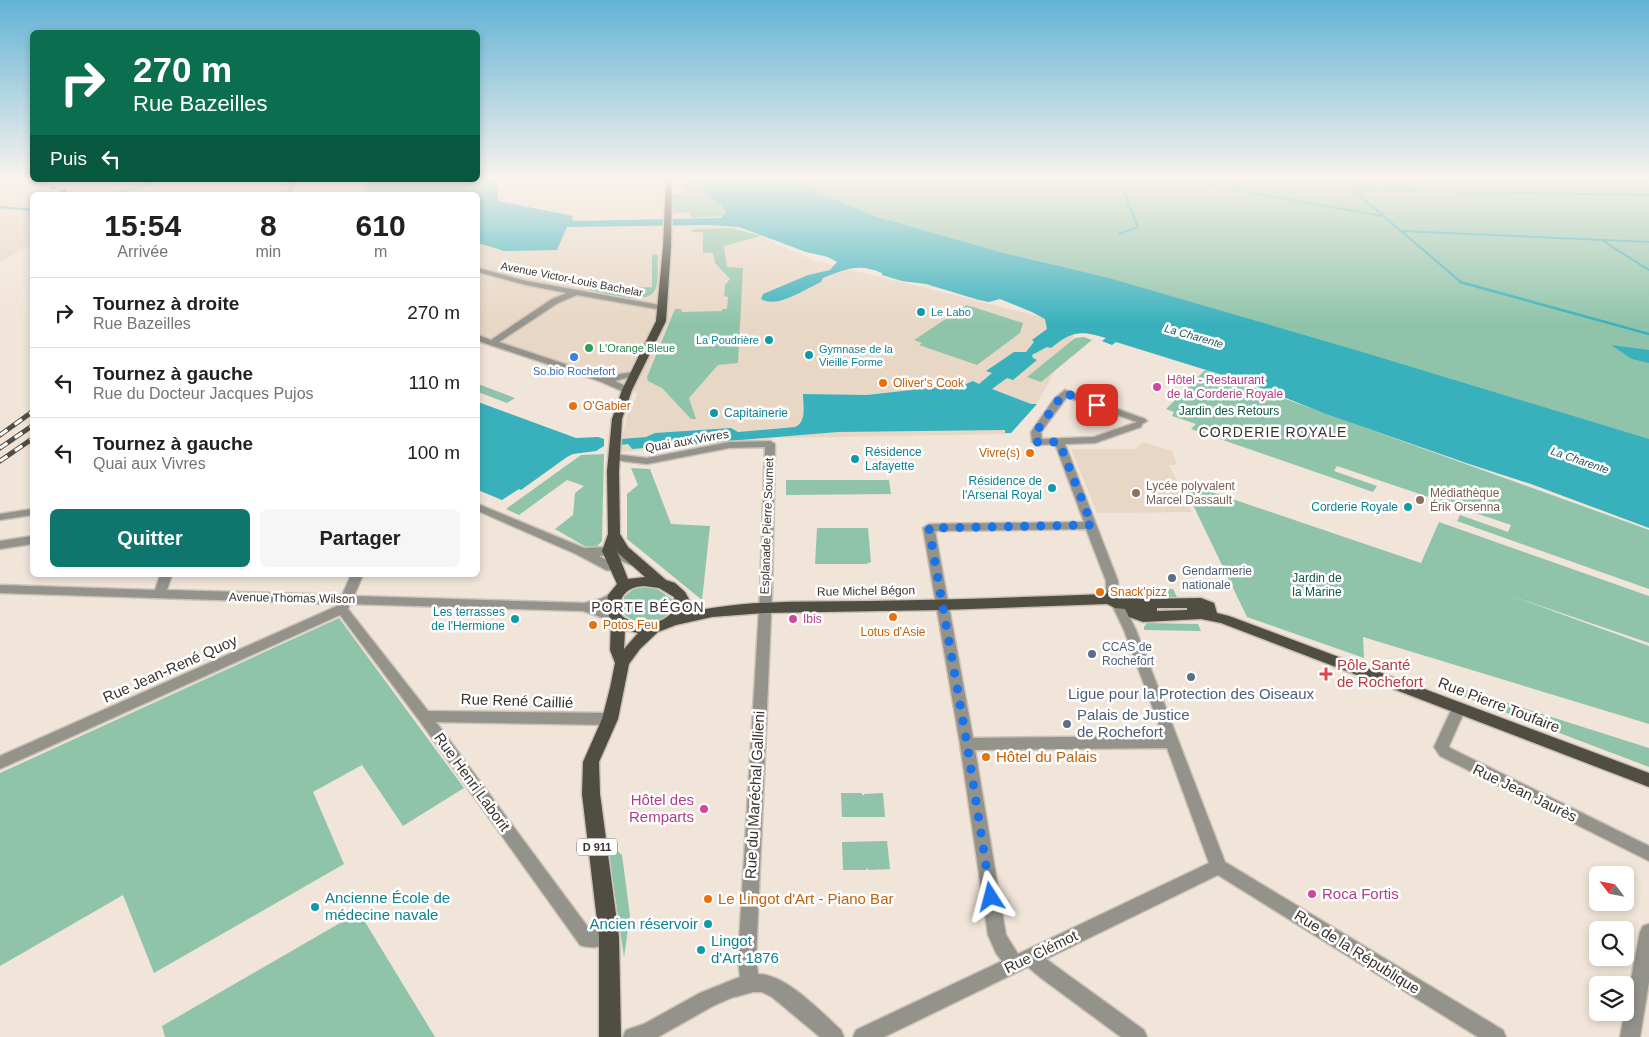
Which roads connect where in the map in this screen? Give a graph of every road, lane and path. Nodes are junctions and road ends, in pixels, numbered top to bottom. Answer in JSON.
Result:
{"nodes":[{"id":1,"x":667,"y":226,"type":"edge"},
{"id":2,"x":480,"y":271,"type":"edge"},
{"id":3,"x":560,"y":289,"type":"junction"},
{"id":4,"x":576,"y":292,"type":"junction"},
{"id":5,"x":664,"y":293,"type":"junction"},
{"id":6,"x":555,"y":301,"type":"junction"},
{"id":7,"x":632,"y":302,"type":"junction"},
{"id":8,"x":662,"y":308,"type":"junction"},
{"id":9,"x":480,"y":339,"type":"edge"},
{"id":10,"x":492,"y":343,"type":"junction"},
{"id":11,"x":628,"y":383,"type":"junction"},
{"id":12,"x":1059,"y":442,"type":"junction"},
{"id":13,"x":770,"y":444,"type":"joint"},
{"id":14,"x":614,"y":456,"type":"junction"},
{"id":15,"x":639,"y":461,"type":"junction"},
{"id":16,"x":613,"y":471,"type":"junction"},
{"id":17,"x":480,"y":508,"type":"edge"},
{"id":18,"x":30,"y":512,"type":"edge"},
{"id":19,"x":0,"y":517,"type":"edge"},
{"id":20,"x":1092,"y":525,"type":"junction"},
{"id":21,"x":614,"y":534,"type":"junction"},
{"id":22,"x":30,"y":540,"type":"edge"},
{"id":23,"x":0,"y":545,"type":"edge"},
{"id":24,"x":580,"y":551,"type":"junction"},
{"id":25,"x":609,"y":551,"type":"junction"},
{"id":26,"x":615,"y":566,"type":"junction"},
{"id":27,"x":649,"y":571,"type":"junction"},
{"id":28,"x":165,"y":577,"type":"edge"},
{"id":29,"x":356,"y":577,"type":"edge"},
{"id":30,"x":661,"y":582,"type":"junction"},
{"id":31,"x":624,"y":585,"type":"junction"},
{"id":32,"x":0,"y":589,"type":"edge"},
{"id":33,"x":160,"y":594,"type":"junction"},
{"id":34,"x":614,"y":596,"type":"junction"},
{"id":35,"x":682,"y":601,"type":"junction"},
{"id":36,"x":344,"y":604,"type":"junction"},
{"id":37,"x":942,"y":605,"type":"junction"},
{"id":38,"x":1128,"y":605,"type":"junction"},
{"id":39,"x":584,"y":607,"type":"junction"},
{"id":40,"x":764,"y":608,"type":"junction"},
{"id":41,"x":1204,"y":609,"type":"joint"},
{"id":42,"x":712,"y":612,"type":"junction"},
{"id":43,"x":616,"y":620,"type":"junction"},
{"id":44,"x":672,"y":621,"type":"junction"},
{"id":45,"x":654,"y":628,"type":"junction"},
{"id":46,"x":1130,"y":630,"type":"junction"},
{"id":47,"x":622,"y":662,"type":"junction"},
{"id":48,"x":1459,"y":708,"type":"junction"},
{"id":49,"x":424,"y":716,"type":"junction"},
{"id":50,"x":610,"y":719,"type":"junction"},
{"id":51,"x":1170,"y":742,"type":"junction"},
{"id":52,"x":967,"y":744,"type":"junction"},
{"id":53,"x":0,"y":763,"type":"edge"},
{"id":54,"x":1649,"y":780,"type":"edge"},
{"id":55,"x":1649,"y":854,"type":"edge"},
{"id":56,"x":1219,"y":867,"type":"junction"},
{"id":57,"x":1649,"y":932,"type":"edge"},
{"id":58,"x":609,"y":937,"type":"junction"},
{"id":59,"x":1023,"y":960,"type":"junction"},
{"id":60,"x":750,"y":983,"type":"junction"},
{"id":61,"x":610,"y":1037,"type":"edge"},
{"id":62,"x":634,"y":1037,"type":"edge"},
{"id":63,"x":834,"y":1037,"type":"edge"},
{"id":64,"x":863,"y":1037,"type":"edge"},
{"id":65,"x":1137,"y":1037,"type":"edge"},
{"id":66,"x":1496,"y":1037,"type":"edge"},
{"id":67,"x":1630,"y":1037,"type":"edge"}],
"edges":[{"from":1,"to":5,"type":"main road"},
{"from":2,"to":3,"type":"street","name":"Avenue Victor-Louis Bachelar"},
{"from":3,"to":4,"type":"street","name":"Avenue Victor-Louis Bachelar"},
{"from":3,"to":6,"type":"street"},
{"from":4,"to":6,"type":"street"},
{"from":4,"to":7,"type":"street","name":"Avenue Victor-Louis Bachelar"},
{"from":5,"to":7,"type":"street"},
{"from":5,"to":8,"type":"main road"},
{"from":6,"to":10,"type":"street"},
{"from":7,"to":8,"type":"street","name":"Avenue Victor-Louis Bachelar"},
{"from":8,"to":11,"type":"main road"},
{"from":9,"to":10,"type":"street"},
{"from":10,"to":11,"type":"street"},
{"from":11,"to":14,"type":"main road"},
{"from":12,"to":12,"type":"street"},
{"from":12,"to":20,"type":"street"},
{"from":13,"to":15,"type":"street","name":"Quai aux Vivres"},
{"from":13,"to":40,"type":"street","name":"Esplanade Pierre Soumet"},
{"from":14,"to":15,"type":"street","name":"Quai aux Vivres"},
{"from":14,"to":16,"type":"main road"},
{"from":15,"to":16,"type":"street","name":"Quai aux Vivres"},
{"from":16,"to":21,"type":"main road"},
{"from":17,"to":24,"type":"street"},
{"from":18,"to":19,"type":"street"},
{"from":20,"to":37,"type":"street"},
{"from":20,"to":38,"type":"street"},
{"from":21,"to":25,"type":"main road"},
{"from":21,"to":27,"type":"main road"},
{"from":22,"to":23,"type":"street"},
{"from":24,"to":25,"type":"street"},
{"from":24,"to":26,"type":"street"},
{"from":25,"to":26,"type":"main road"},
{"from":25,"to":27,"type":"street"},
{"from":26,"to":31,"type":"main road"},
{"from":27,"to":30,"type":"main road"},
{"from":28,"to":33,"type":"street"},
{"from":29,"to":36,"type":"street"},
{"from":30,"to":31,"type":"main road"},
{"from":30,"to":35,"type":"main road"},
{"from":31,"to":34,"type":"main road"},
{"from":32,"to":33,"type":"street","name":"Avenue Thomas Wilson"},
{"from":33,"to":36,"type":"street","name":"Avenue Thomas Wilson"},
{"from":34,"to":39,"type":"street","name":"Avenue Thomas Wilson"},
{"from":34,"to":43,"type":"main road"},
{"from":35,"to":42,"type":"main road","name":"Rue Michel Bégon"},
{"from":35,"to":44,"type":"main road"},
{"from":36,"to":39,"type":"street","name":"Avenue Thomas Wilson"},
{"from":36,"to":49,"type":"street","name":"Rue Henri Laborit"},
{"from":36,"to":53,"type":"street","name":"Rue Jean-René Quoy"},
{"from":37,"to":38,"type":"main road","name":"Rue Michel Bégon"},
{"from":37,"to":40,"type":"main road","name":"Rue Michel Bégon"},
{"from":37,"to":52,"type":"street"},
{"from":38,"to":41,"type":"main road","name":"Rue Michel Bégon"},
{"from":38,"to":46,"type":"street"},
{"from":38,"to":46,"type":"street"},
{"from":39,"to":43,"type":"street","name":"Avenue Thomas Wilson"},
{"from":40,"to":42,"type":"main road","name":"Rue Michel Bégon"},
{"from":40,"to":60,"type":"street","name":"Rue du Maréchal Gallieni"},
{"from":41,"to":48,"type":"main road","name":"Rue Pierre Toufaire"},
{"from":42,"to":44,"type":"main road","name":"Rue Michel Bégon"},
{"from":43,"to":45,"type":"main road"},
{"from":43,"to":47,"type":"main road","number":"D 911"},
{"from":44,"to":45,"type":"main road"},
{"from":45,"to":47,"type":"main road"},
{"from":46,"to":51,"type":"street"},
{"from":47,"to":50,"type":"main road","number":"D 911"},
{"from":48,"to":54,"type":"main road","name":"Rue Pierre Toufaire"},
{"from":48,"to":55,"type":"street","name":"Rue Jean Jaurès"},
{"from":49,"to":50,"type":"street","name":"Rue René Caillié"},
{"from":49,"to":58,"type":"street","name":"Rue Henri Laborit"},
{"from":50,"to":58,"type":"main road","number":"D 911"},
{"from":51,"to":52,"type":"street"},
{"from":51,"to":56,"type":"street"},
{"from":52,"to":59,"type":"street"},
{"from":56,"to":59,"type":"street","name":"Rue Clémot"},
{"from":56,"to":66,"type":"street","name":"Rue de la République"},
{"from":57,"to":67,"type":"street"},
{"from":58,"to":61,"type":"main road","number":"D 911"},
{"from":59,"to":64,"type":"street","name":"Rue Clémot"},
{"from":59,"to":65,"type":"street"},
{"from":60,"to":62,"type":"street"},
{"from":60,"to":63,"type":"street"}]}
